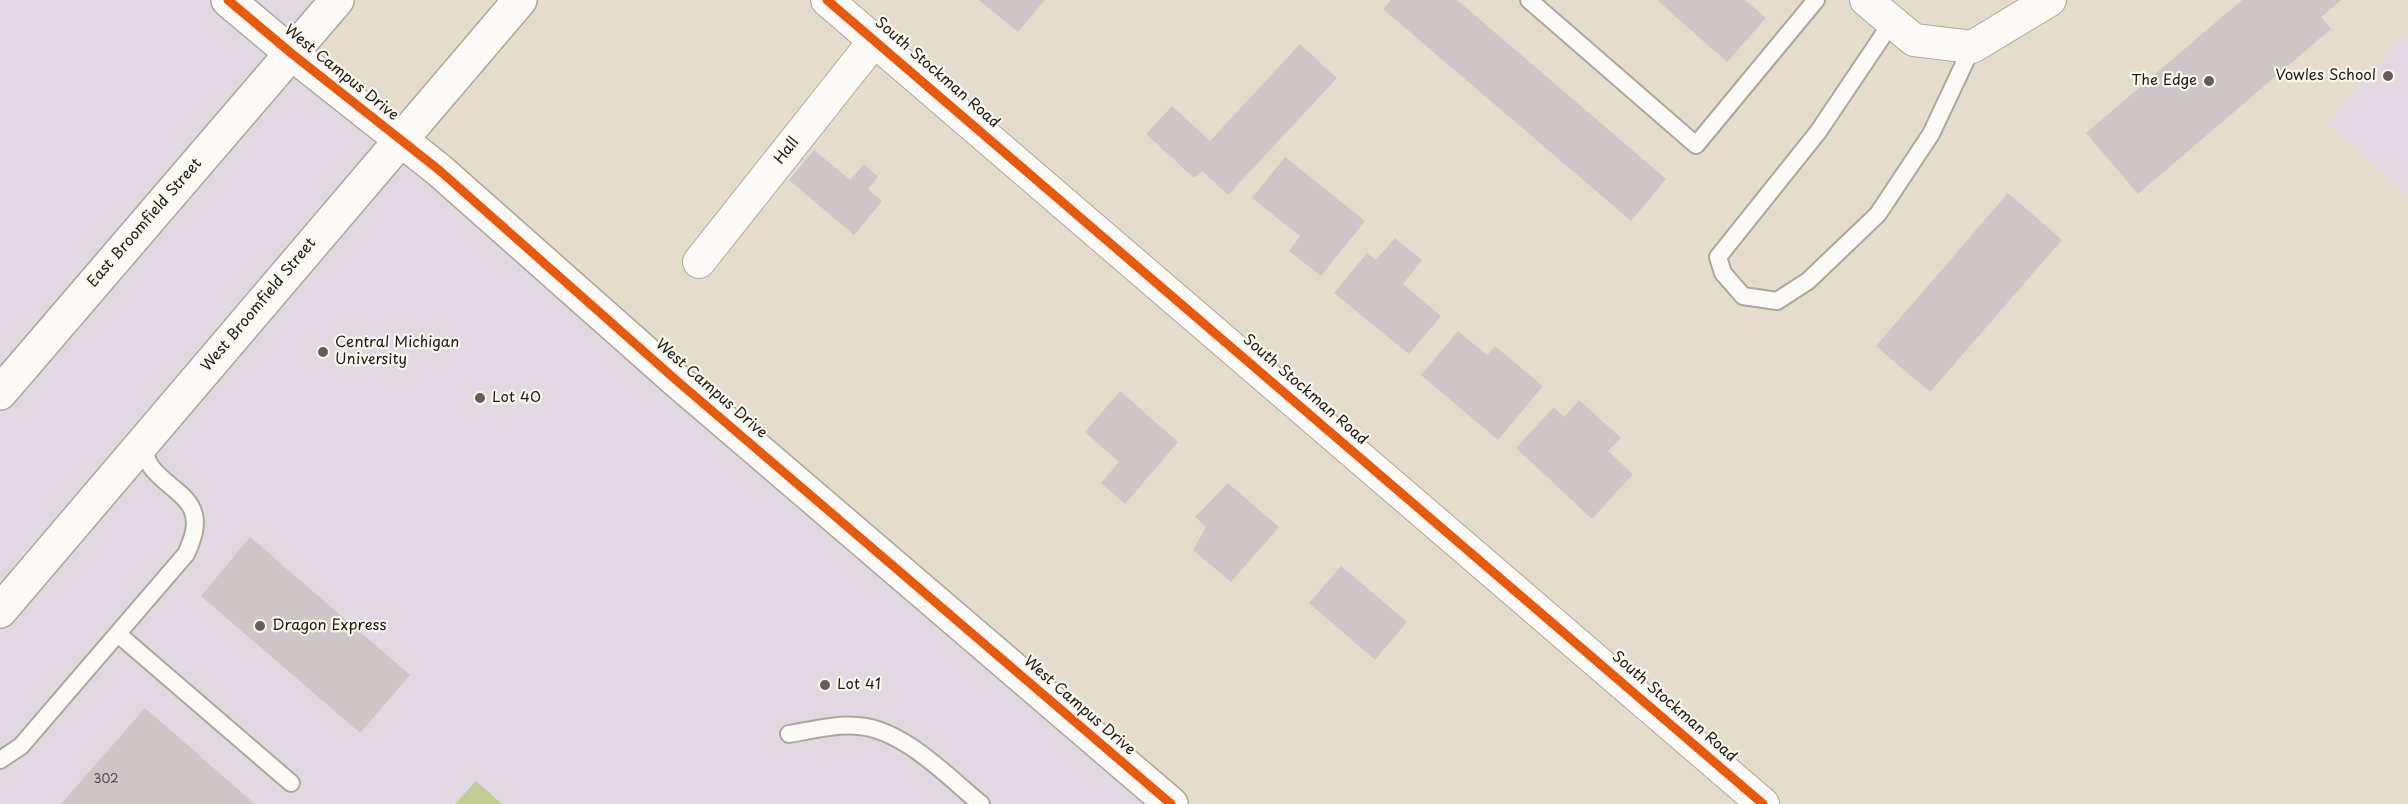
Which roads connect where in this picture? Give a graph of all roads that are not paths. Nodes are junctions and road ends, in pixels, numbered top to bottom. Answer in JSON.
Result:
{"nodes":[{"id":1,"x":228,"y":0,"type":"edge"},
{"id":2,"x":336,"y":0,"type":"edge"},
{"id":3,"x":520,"y":0,"type":"edge"},
{"id":4,"x":827,"y":0,"type":"edge"},
{"id":5,"x":1529,"y":0,"type":"edge"},
{"id":6,"x":1816,"y":0,"type":"edge"},
{"id":7,"x":1866,"y":0,"type":"edge"},
{"id":8,"x":2050,"y":0,"type":"edge"},
{"id":9,"x":1892,"y":22,"type":"junction"},
{"id":10,"x":875,"y":40,"type":"junction"},
{"id":11,"x":1972,"y":47,"type":"junction"},
{"id":12,"x":291,"y":53,"type":"junction"},
{"id":13,"x":400,"y":139,"type":"junction"},
{"id":14,"x":699,"y":262,"type":"dead end"},
{"id":15,"x":0,"y":393,"type":"edge"},
{"id":16,"x":147,"y":438,"type":"junction"},
{"id":17,"x":0,"y":611,"type":"edge"},
{"id":18,"x":118,"y":634,"type":"junction"},
{"id":19,"x":789,"y":734,"type":"dead end"},
{"id":20,"x":0,"y":760,"type":"edge"},
{"id":21,"x":291,"y":783,"type":"dead end"},
{"id":22,"x":981,"y":804,"type":"edge"},
{"id":23,"x":1170,"y":804,"type":"edge"},
{"id":24,"x":1763,"y":804,"type":"edge"}],
"edges":[{"from":1,"to":12,"type":"main road","name":"West Campus Drive"},
{"from":2,"to":12,"type":"main road"},
{"from":3,"to":13,"type":"main road","name":"West Broomfield Street"},
{"from":4,"to":10,"type":"street","name":"South Stockman Road"},
{"from":5,"to":6,"type":"lane"},
{"from":7,"to":9,"type":"street"},
{"from":8,"to":11,"type":"street"},
{"from":9,"to":11,"type":"street"},
{"from":9,"to":11,"type":"lane"},
{"from":10,"to":14,"type":"street","name":"Hall"},
{"from":10,"to":24,"type":"street","name":"South Stockman Road"},
{"from":12,"to":13,"type":"main road","name":"West Campus Drive"},
{"from":12,"to":15,"type":"main road","name":"East Broomfield Street"},
{"from":13,"to":16,"type":"main road","name":"West Broomfield Street"},
{"from":13,"to":23,"type":"main road","name":"West Campus Drive"},
{"from":16,"to":17,"type":"main road","name":"West Broomfield Street"},
{"from":16,"to":18,"type":"lane"},
{"from":18,"to":20,"type":"lane"},
{"from":18,"to":21,"type":"lane"},
{"from":19,"to":22,"type":"lane"}]}
